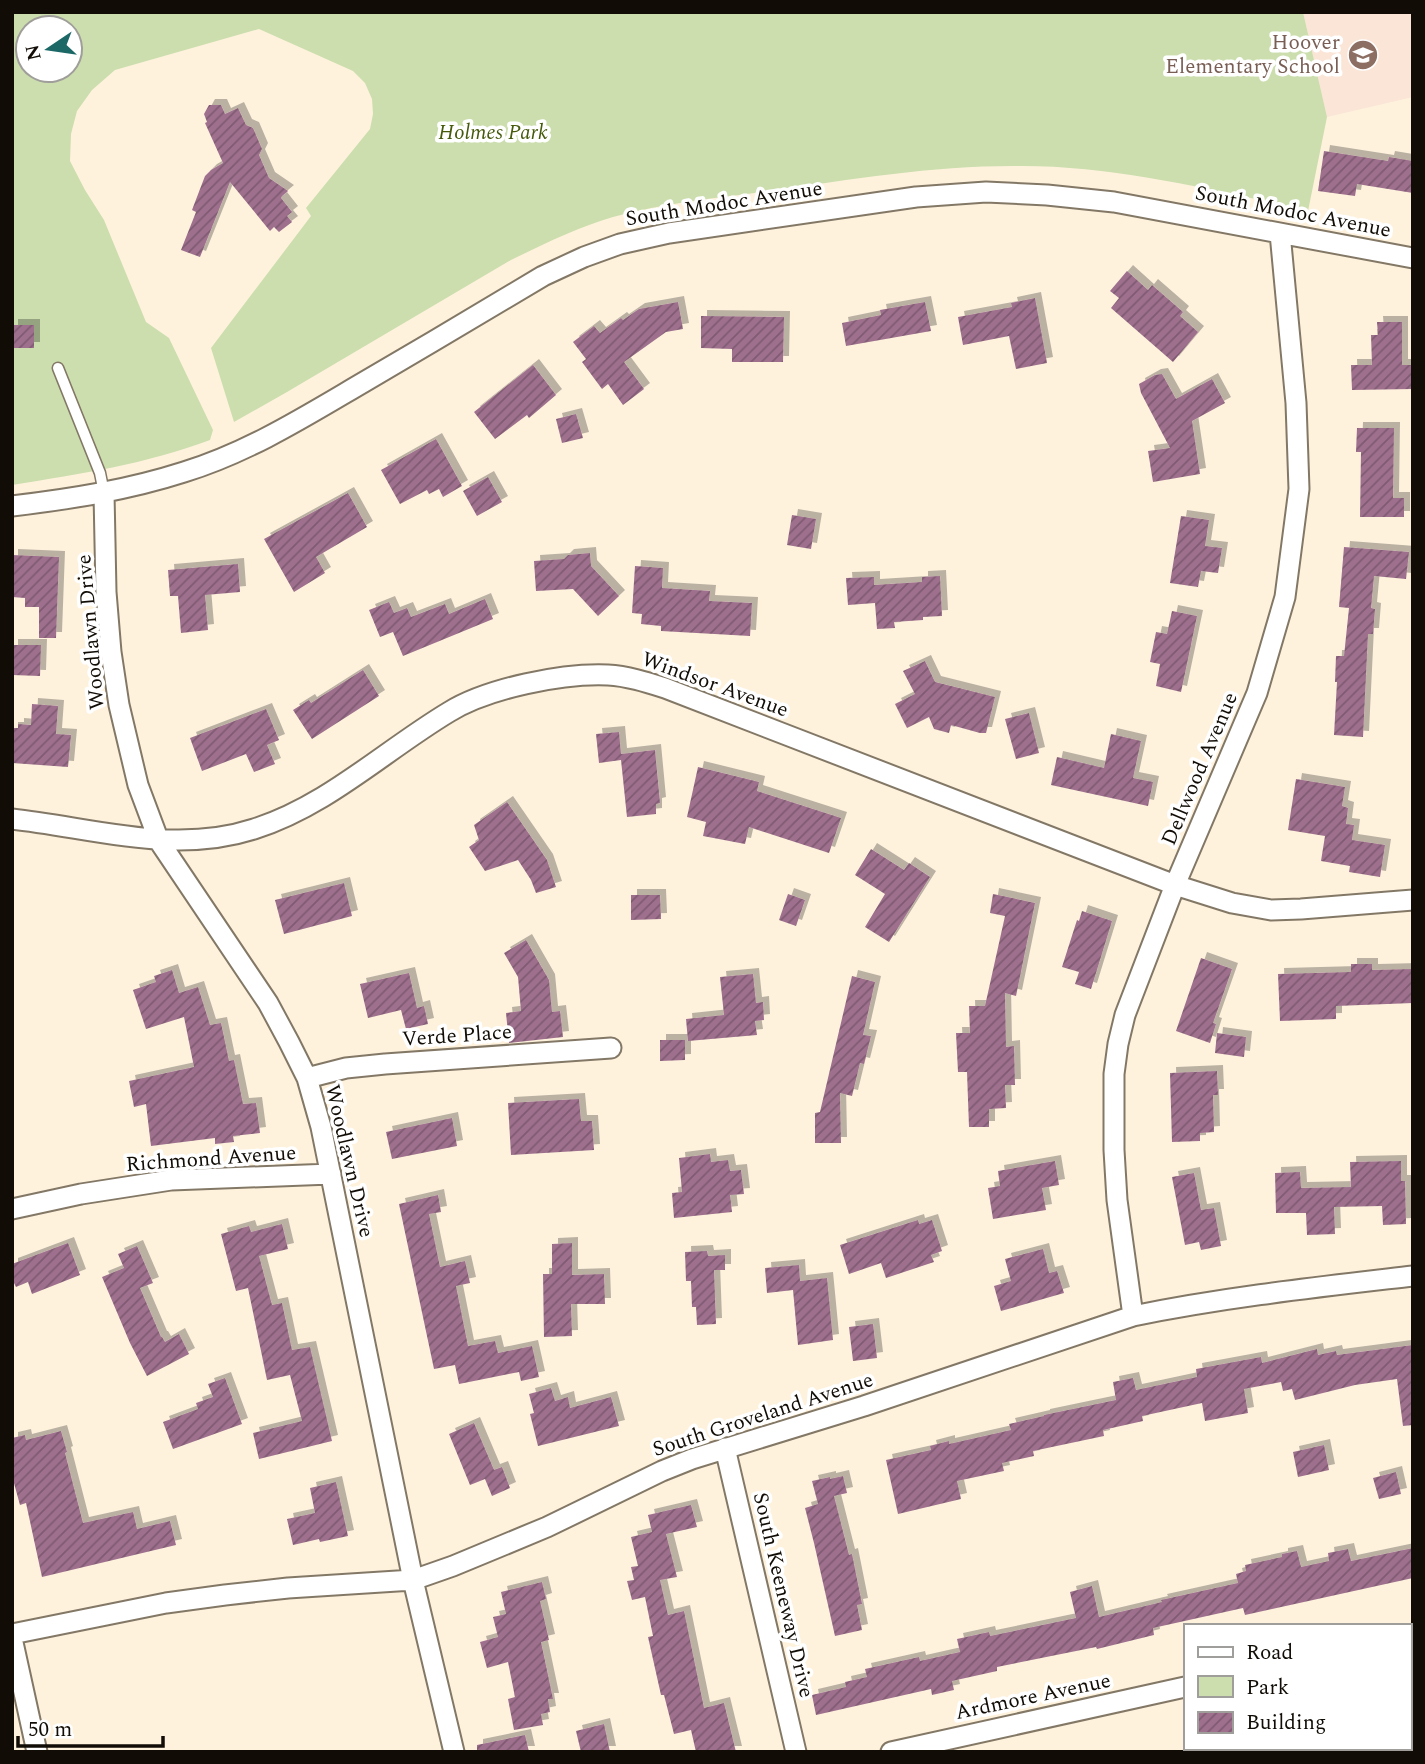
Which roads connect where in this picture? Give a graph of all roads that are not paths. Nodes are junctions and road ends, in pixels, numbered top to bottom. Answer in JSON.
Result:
{"nodes":[{"id":1,"x":1280,"y":233,"type":"junction"},
{"id":2,"x":1413,"y":258,"type":"edge"},
{"id":3,"x":58,"y":368,"type":"dead end"},
{"id":4,"x":104,"y":493,"type":"junction"},
{"id":5,"x":12,"y":506,"type":"edge"},
{"id":6,"x":12,"y":819,"type":"edge"},
{"id":7,"x":159,"y":841,"type":"junction"},
{"id":8,"x":1175,"y":885,"type":"junction"},
{"id":9,"x":1413,"y":900,"type":"edge"},
{"id":10,"x":611,"y":1048,"type":"dead end"},
{"id":11,"x":307,"y":1078,"type":"junction"},
{"id":12,"x":331,"y":1174,"type":"junction"},
{"id":13,"x":12,"y":1209,"type":"edge"},
{"id":14,"x":1413,"y":1276,"type":"edge"},
{"id":15,"x":1133,"y":1316,"type":"junction"},
{"id":16,"x":725,"y":1448,"type":"junction"},
{"id":17,"x":414,"y":1580,"type":"junction"},
{"id":18,"x":12,"y":1636,"type":"edge"},
{"id":19,"x":1184,"y":1687,"type":"edge"},
{"id":20,"x":37,"y":1752,"type":"edge"},
{"id":21,"x":454,"y":1752,"type":"edge"},
{"id":22,"x":796,"y":1752,"type":"edge"},
{"id":23,"x":891,"y":1752,"type":"edge"}],
"edges":[{"from":1,"to":2,"type":"street","name":"South Modoc Avenue"},
{"from":1,"to":4,"type":"street","name":"South Modoc Avenue"},
{"from":1,"to":8,"type":"street","name":"Dellwood Avenue"},
{"from":3,"to":4,"type":"lane"},
{"from":4,"to":5,"type":"street","name":"South Modoc Avenue"},
{"from":4,"to":7,"type":"street","name":"Woodlawn Drive"},
{"from":6,"to":7,"type":"street","name":"Windsor Avenue"},
{"from":7,"to":8,"type":"street","name":"Windsor Avenue"},
{"from":7,"to":11,"type":"street","name":"Woodlawn Drive"},
{"from":8,"to":9,"type":"street","name":"Windsor Avenue"},
{"from":8,"to":15,"type":"street","name":"Dellwood Avenue"},
{"from":10,"to":11,"type":"street","name":"Verde Place"},
{"from":11,"to":12,"type":"street","name":"Woodlawn Drive"},
{"from":12,"to":13,"type":"street","name":"Richmond Avenue"},
{"from":12,"to":17,"type":"street","name":"Woodlawn Drive"},
{"from":14,"to":15,"type":"street","name":"South Groveland Avenue"},
{"from":15,"to":16,"type":"street","name":"South Groveland Avenue"},
{"from":16,"to":17,"type":"street","name":"South Groveland Avenue"},
{"from":16,"to":22,"type":"street","name":"South Keeneway Drive"},
{"from":17,"to":18,"type":"street","name":"South Groveland Avenue"},
{"from":17,"to":21,"type":"street","name":"Woodlawn Drive"},
{"from":18,"to":20,"type":"street"},
{"from":19,"to":23,"type":"street","name":"Ardmore Avenue"}]}
